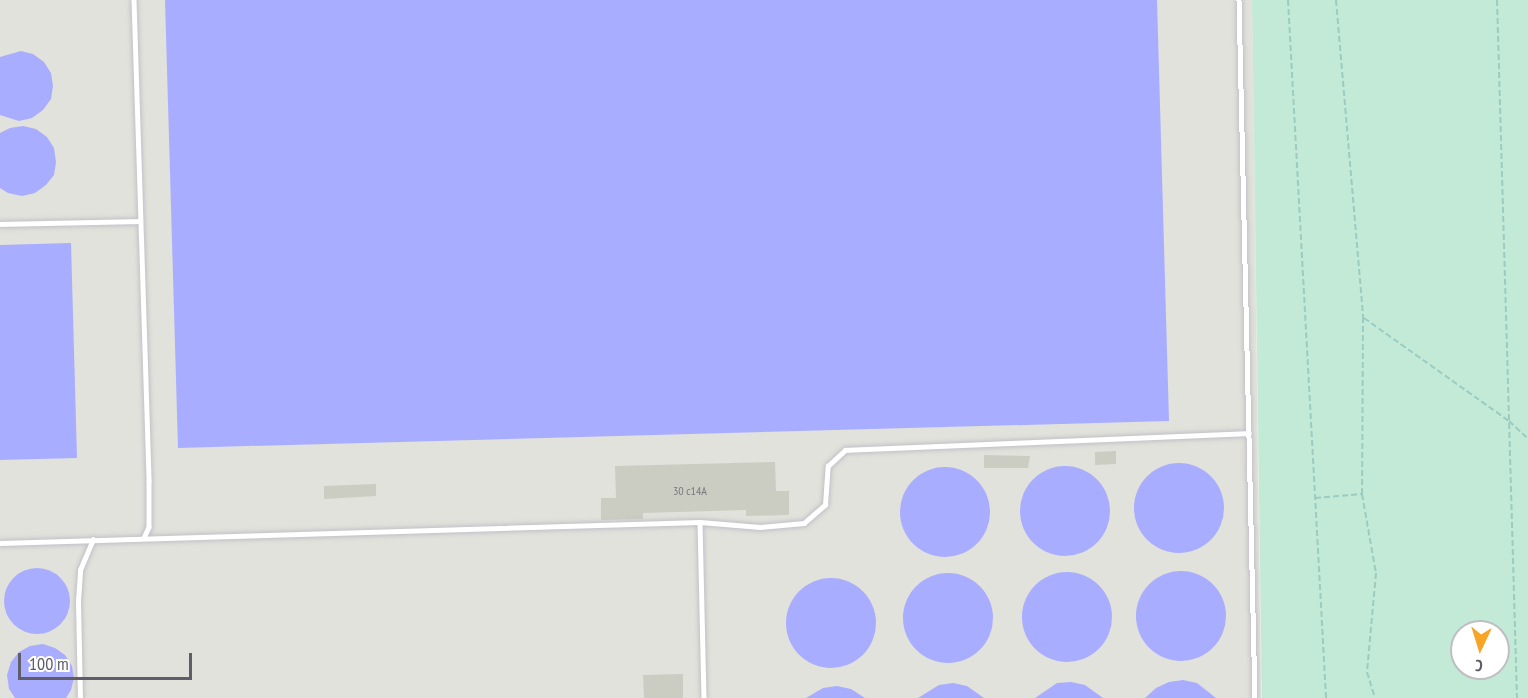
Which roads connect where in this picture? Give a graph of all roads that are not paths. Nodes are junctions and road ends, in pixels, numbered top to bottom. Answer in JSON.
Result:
{"nodes":[{"id":1,"x":134,"y":0,"type":"edge"},
{"id":2,"x":1239,"y":0,"type":"edge"},
{"id":3,"x":140,"y":221,"type":"junction"},
{"id":4,"x":0,"y":224,"type":"edge"},
{"id":5,"x":1249,"y":433,"type":"junction"},
{"id":6,"x":700,"y":522,"type":"junction"},
{"id":7,"x":144,"y":538,"type":"junction"},
{"id":8,"x":93,"y":540,"type":"junction"},
{"id":9,"x":0,"y":543,"type":"edge"},
{"id":10,"x":80,"y":698,"type":"edge"},
{"id":11,"x":704,"y":698,"type":"edge"},
{"id":12,"x":1255,"y":698,"type":"edge"}],
"edges":[{"from":1,"to":3,"type":"lane"},
{"from":2,"to":5,"type":"lane"},
{"from":3,"to":4,"type":"lane"},
{"from":3,"to":7,"type":"lane"},
{"from":5,"to":6,"type":"lane"},
{"from":5,"to":12,"type":"lane"},
{"from":6,"to":7,"type":"lane"},
{"from":6,"to":11,"type":"lane"},
{"from":7,"to":8,"type":"lane"},
{"from":8,"to":9,"type":"lane"},
{"from":8,"to":10,"type":"lane"}]}
